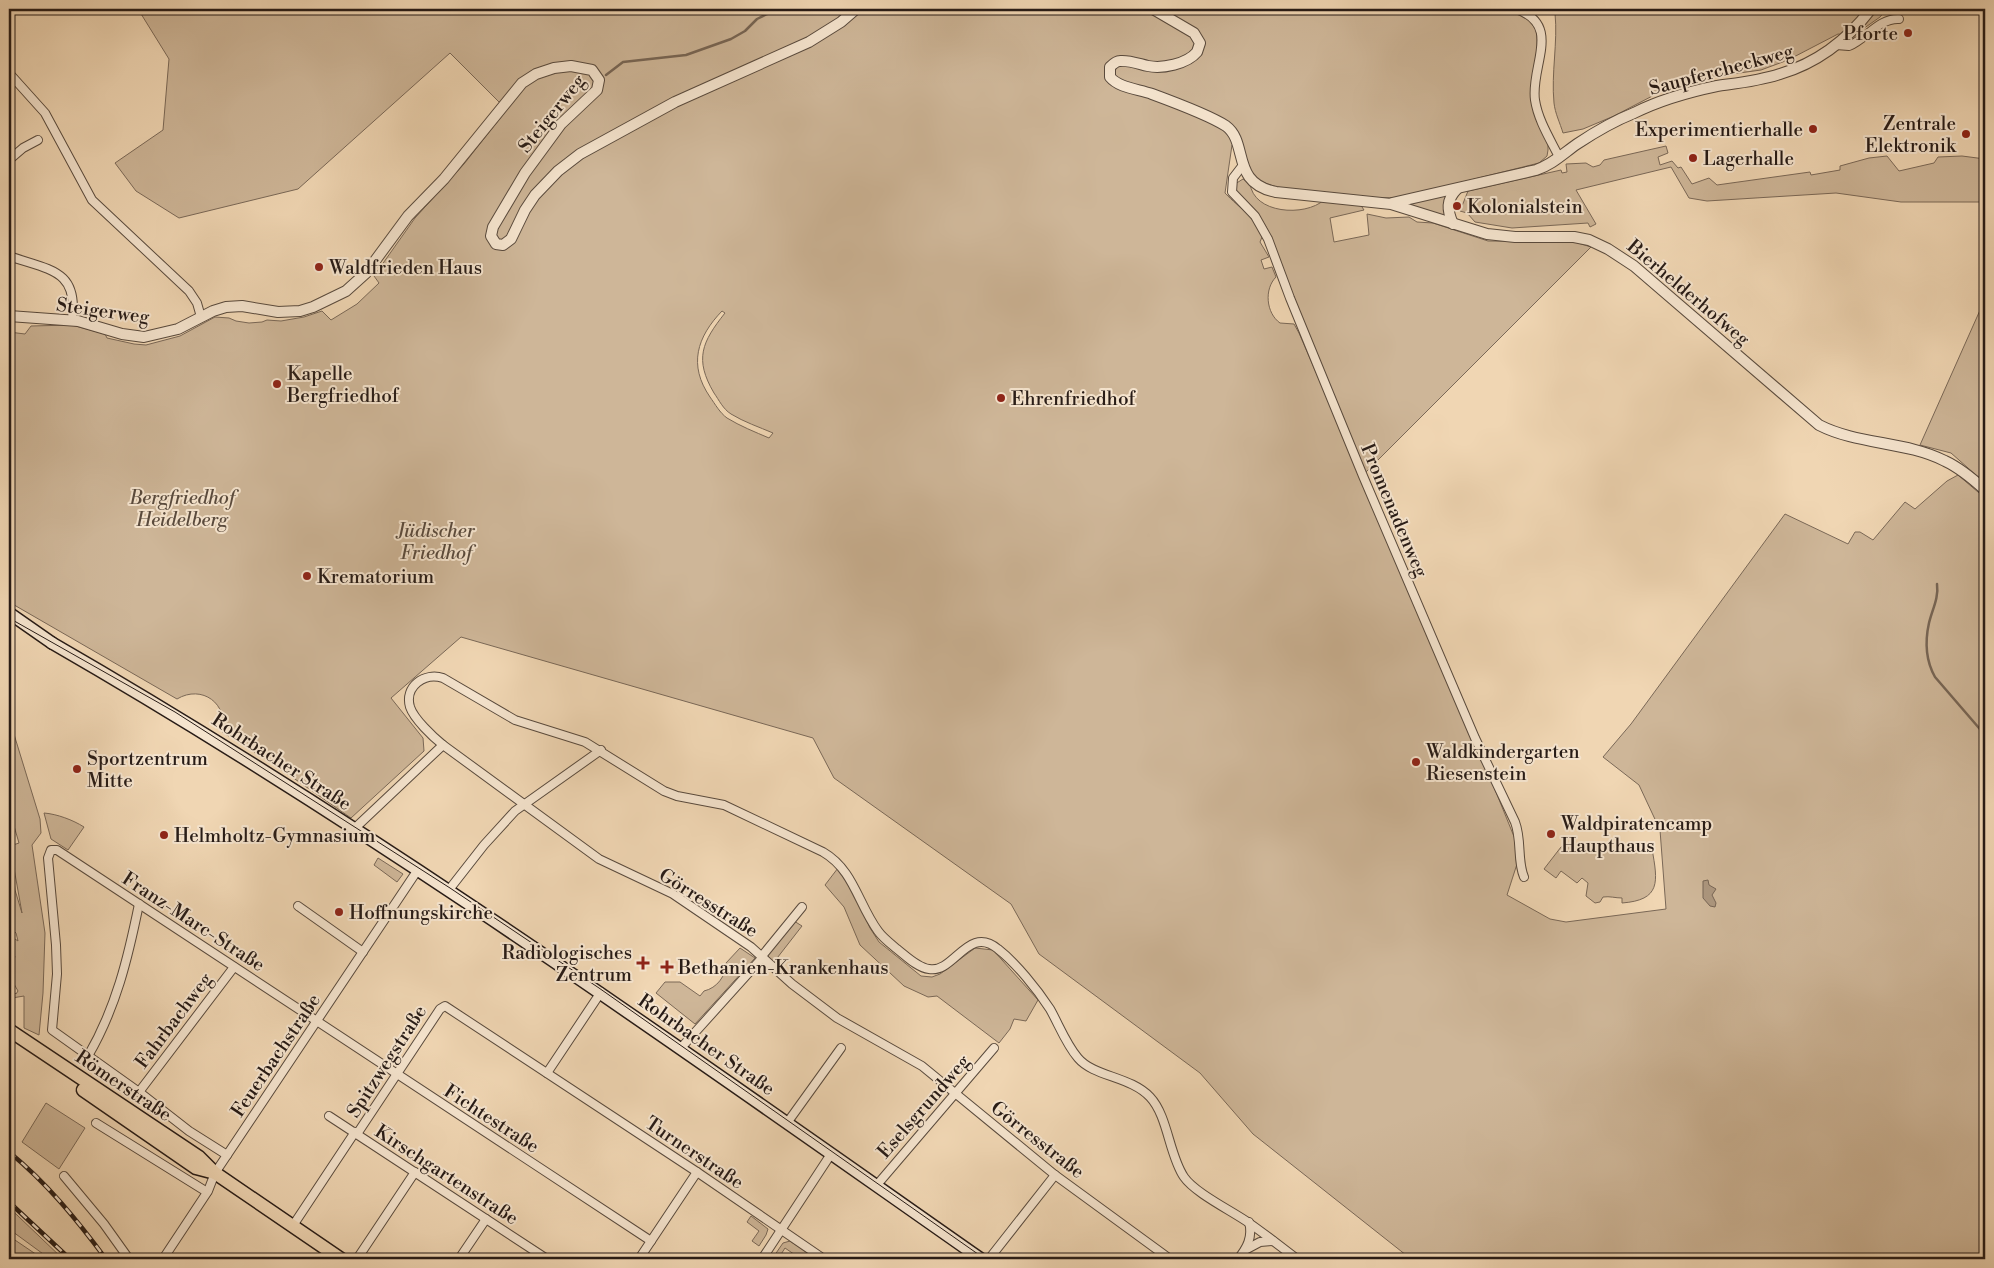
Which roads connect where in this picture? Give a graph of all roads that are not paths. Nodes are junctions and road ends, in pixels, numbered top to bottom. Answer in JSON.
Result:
{"nodes":[{"id":1,"x":856,"y":9,"type":"edge"},
{"id":2,"x":1153,"y":9,"type":"edge"},
{"id":3,"x":1516,"y":9,"type":"edge"},
{"id":4,"x":1871,"y":9,"type":"edge"},
{"id":5,"x":1899,"y":20,"type":"dead end"},
{"id":6,"x":1836,"y":44,"type":"junction"},
{"id":7,"x":9,"y":73,"type":"edge"},
{"id":8,"x":38,"y":140,"type":"dead end"},
{"id":9,"x":1559,"y":157,"type":"junction"},
{"id":10,"x":9,"y":160,"type":"edge"},
{"id":11,"x":1243,"y":164,"type":"junction"},
{"id":12,"x":1457,"y":188,"type":"junction"},
{"id":13,"x":1391,"y":204,"type":"junction"},
{"id":14,"x":1453,"y":224,"type":"junction"},
{"id":15,"x":9,"y":256,"type":"edge"},
{"id":16,"x":9,"y":316,"type":"edge"},
{"id":17,"x":201,"y":318,"type":"junction"},
{"id":18,"x":72,"y":320,"type":"junction"},
{"id":19,"x":1985,"y":490,"type":"edge"},
{"id":20,"x":9,"y":613,"type":"edge"},
{"id":21,"x":9,"y":622,"type":"edge"},
{"id":22,"x":52,"y":643,"type":"junction"},
{"id":23,"x":443,"y":745,"type":"junction"},
{"id":24,"x":601,"y":750,"type":"junction"},
{"id":25,"x":523,"y":804,"type":"junction"},
{"id":26,"x":354,"y":829,"type":"junction"},
{"id":27,"x":417,"y":871,"type":"junction"},
{"id":28,"x":1524,"y":877,"type":"dead end"},
{"id":29,"x":448,"y":891,"type":"junction"},
{"id":30,"x":139,"y":904,"type":"junction"},
{"id":31,"x":298,"y":906,"type":"dead end"},
{"id":32,"x":802,"y":907,"type":"dead end"},
{"id":33,"x":363,"y":952,"type":"junction"},
{"id":34,"x":763,"y":956,"type":"junction"},
{"id":35,"x":234,"y":967,"type":"junction"},
{"id":36,"x":601,"y":992,"type":"junction"},
{"id":37,"x":443,"y":1006,"type":"joint"},
{"id":38,"x":316,"y":1022,"type":"junction"},
{"id":39,"x":9,"y":1030,"type":"edge"},
{"id":40,"x":9,"y":1040,"type":"edge"},
{"id":41,"x":841,"y":1048,"type":"dead end"},
{"id":42,"x":994,"y":1048,"type":"dead end"},
{"id":43,"x":680,"y":1049,"type":"junction"},
{"id":44,"x":88,"y":1056,"type":"junction"},
{"id":45,"x":547,"y":1073,"type":"junction"},
{"id":46,"x":397,"y":1074,"type":"junction"},
{"id":47,"x":139,"y":1092,"type":"junction"},
{"id":48,"x":954,"y":1094,"type":"junction"},
{"id":49,"x":329,"y":1116,"type":"dead end"},
{"id":50,"x":96,"y":1123,"type":"dead end"},
{"id":51,"x":787,"y":1123,"type":"junction"},
{"id":52,"x":356,"y":1133,"type":"junction"},
{"id":53,"x":831,"y":1154,"type":"junction"},
{"id":54,"x":227,"y":1155,"type":"junction"},
{"id":55,"x":415,"y":1172,"type":"junction"},
{"id":56,"x":697,"y":1172,"type":"junction"},
{"id":57,"x":215,"y":1173,"type":"junction"},
{"id":58,"x":1055,"y":1175,"type":"junction"},
{"id":59,"x":64,"y":1176,"type":"dead end"},
{"id":60,"x":876,"y":1186,"type":"junction"},
{"id":61,"x":207,"y":1192,"type":"junction"},
{"id":62,"x":486,"y":1219,"type":"junction"},
{"id":63,"x":1248,"y":1222,"type":"junction"},
{"id":64,"x":292,"y":1227,"type":"junction"},
{"id":65,"x":781,"y":1230,"type":"junction"},
{"id":66,"x":651,"y":1241,"type":"junction"},
{"id":67,"x":1273,"y":1241,"type":"junction"},
{"id":68,"x":1245,"y":1251,"type":"junction"},
{"id":69,"x":334,"y":1257,"type":"edge"},
{"id":70,"x":129,"y":1259,"type":"edge"},
{"id":71,"x":163,"y":1259,"type":"edge"},
{"id":72,"x":357,"y":1259,"type":"edge"},
{"id":73,"x":458,"y":1259,"type":"edge"},
{"id":74,"x":546,"y":1259,"type":"edge"},
{"id":75,"x":639,"y":1259,"type":"edge"},
{"id":76,"x":762,"y":1259,"type":"edge"},
{"id":77,"x":824,"y":1259,"type":"edge"},
{"id":78,"x":981,"y":1259,"type":"edge"},
{"id":79,"x":989,"y":1259,"type":"edge"},
{"id":80,"x":1170,"y":1259,"type":"edge"},
{"id":81,"x":1238,"y":1259,"type":"edge"},
{"id":82,"x":1297,"y":1259,"type":"edge"}],
"edges":[{"from":1,"to":17,"type":"street","name":"Steigerweg"},
{"from":2,"to":11,"type":"street","name":"Bierhelderhofweg"},
{"from":3,"to":9,"type":"street"},
{"from":4,"to":6,"type":"street","name":"Saupfercheckweg"},
{"from":5,"to":6,"type":"street","name":"Saupfercheckweg"},
{"from":6,"to":9,"type":"street","name":"Saupfercheckweg"},
{"from":7,"to":17,"type":"street"},
{"from":8,"to":10,"type":"street"},
{"from":9,"to":12,"type":"street","name":"Saupfercheckweg"},
{"from":11,"to":13,"type":"street","name":"Bierhelderhofweg"},
{"from":11,"to":28,"type":"street","name":"Promenadenweg"},
{"from":12,"to":13,"type":"street","name":"Saupfercheckweg"},
{"from":12,"to":14,"type":"street"},
{"from":13,"to":14,"type":"street","name":"Bierhelderhofweg"},
{"from":14,"to":19,"type":"street","name":"Bierhelderhofweg"},
{"from":15,"to":18,"type":"street"},
{"from":16,"to":18,"type":"street","name":"Steigerweg"},
{"from":17,"to":18,"type":"street","name":"Steigerweg"},
{"from":20,"to":22,"type":"main road","name":"Rohrbacher Straße"},
{"from":21,"to":22,"type":"main road","name":"Rohrbacher Straße"},
{"from":22,"to":26,"type":"main road","name":"Rohrbacher Straße"},
{"from":23,"to":24,"type":"street","name":"Görresstraße"},
{"from":23,"to":25,"type":"street","name":"Görresstraße"},
{"from":23,"to":26,"type":"street"},
{"from":24,"to":25,"type":"street"},
{"from":24,"to":63,"type":"street","name":"Görresstraße"},
{"from":25,"to":29,"type":"street"},
{"from":25,"to":34,"type":"street","name":"Görresstraße"},
{"from":26,"to":27,"type":"main road","name":"Rohrbacher Straße"},
{"from":27,"to":29,"type":"main road","name":"Rohrbacher Straße"},
{"from":27,"to":33,"type":"street","name":"Feuerbachstraße"},
{"from":29,"to":36,"type":"main road","name":"Rohrbacher Straße"},
{"from":30,"to":35,"type":"street","name":"Franz-Marc-Straße"},
{"from":30,"to":44,"type":"street"},
{"from":30,"to":44,"type":"street","name":"Franz-Marc-Straße"},
{"from":31,"to":33,"type":"street"},
{"from":32,"to":34,"type":"street"},
{"from":33,"to":38,"type":"street","name":"Feuerbachstraße"},
{"from":34,"to":43,"type":"street"},
{"from":34,"to":48,"type":"street","name":"Görresstraße"},
{"from":35,"to":38,"type":"street","name":"Franz-Marc-Straße"},
{"from":35,"to":47,"type":"street","name":"Fahrbachweg"},
{"from":36,"to":43,"type":"main road","name":"Rohrbacher Straße"},
{"from":36,"to":45,"type":"street"},
{"from":37,"to":45,"type":"street","name":"Turnerstraße"},
{"from":37,"to":46,"type":"street","name":"Spitzwegstraße"},
{"from":38,"to":46,"type":"street","name":"Fichtestraße"},
{"from":38,"to":54,"type":"street","name":"Feuerbachstraße"},
{"from":39,"to":57,"type":"main road","name":"Römerstraße"},
{"from":40,"to":57,"type":"main road","name":"Römerstraße"},
{"from":41,"to":51,"type":"street"},
{"from":42,"to":48,"type":"street","name":"Eselsgrundweg"},
{"from":43,"to":51,"type":"main road","name":"Rohrbacher Straße"},
{"from":44,"to":47,"type":"street"},
{"from":45,"to":56,"type":"street","name":"Turnerstraße"},
{"from":46,"to":52,"type":"street","name":"Spitzwegstraße"},
{"from":46,"to":66,"type":"street","name":"Fichtestraße"},
{"from":47,"to":54,"type":"street"},
{"from":48,"to":58,"type":"street","name":"Görresstraße"},
{"from":48,"to":60,"type":"street","name":"Eselsgrundweg"},
{"from":49,"to":52,"type":"street","name":"Kirschgartenstraße"},
{"from":50,"to":61,"type":"street"},
{"from":51,"to":53,"type":"main road","name":"Rohrbacher Straße"},
{"from":52,"to":55,"type":"street","name":"Kirschgartenstraße"},
{"from":52,"to":64,"type":"street","name":"Spitzwegstraße"},
{"from":53,"to":60,"type":"main road","name":"Rohrbacher Straße"},
{"from":53,"to":65,"type":"street"},
{"from":54,"to":57,"type":"street","name":"Feuerbachstraße"},
{"from":55,"to":62,"type":"street","name":"Kirschgartenstraße"},
{"from":55,"to":72,"type":"street"},
{"from":56,"to":65,"type":"street","name":"Turnerstraße"},
{"from":56,"to":66,"type":"street"},
{"from":57,"to":61,"type":"street","name":"Feuerbachstraße"},
{"from":57,"to":64,"type":"main road","name":"Römerstraße"},
{"from":58,"to":79,"type":"street"},
{"from":58,"to":80,"type":"street","name":"Görresstraße"},
{"from":59,"to":70,"type":"street"},
{"from":60,"to":78,"type":"main road","name":"Rohrbacher Straße"},
{"from":61,"to":71,"type":"street","name":"Feuerbachstraße"},
{"from":62,"to":73,"type":"street"},
{"from":62,"to":74,"type":"street","name":"Kirschgartenstraße"},
{"from":63,"to":67,"type":"street","name":"Görresstraße"},
{"from":63,"to":68,"type":"street"},
{"from":64,"to":69,"type":"main road","name":"Römerstraße"},
{"from":65,"to":76,"type":"street"},
{"from":65,"to":77,"type":"street","name":"Turnerstraße"},
{"from":66,"to":75,"type":"street"},
{"from":67,"to":68,"type":"street"},
{"from":67,"to":82,"type":"street","name":"Görresstraße"},
{"from":68,"to":81,"type":"street"}]}
